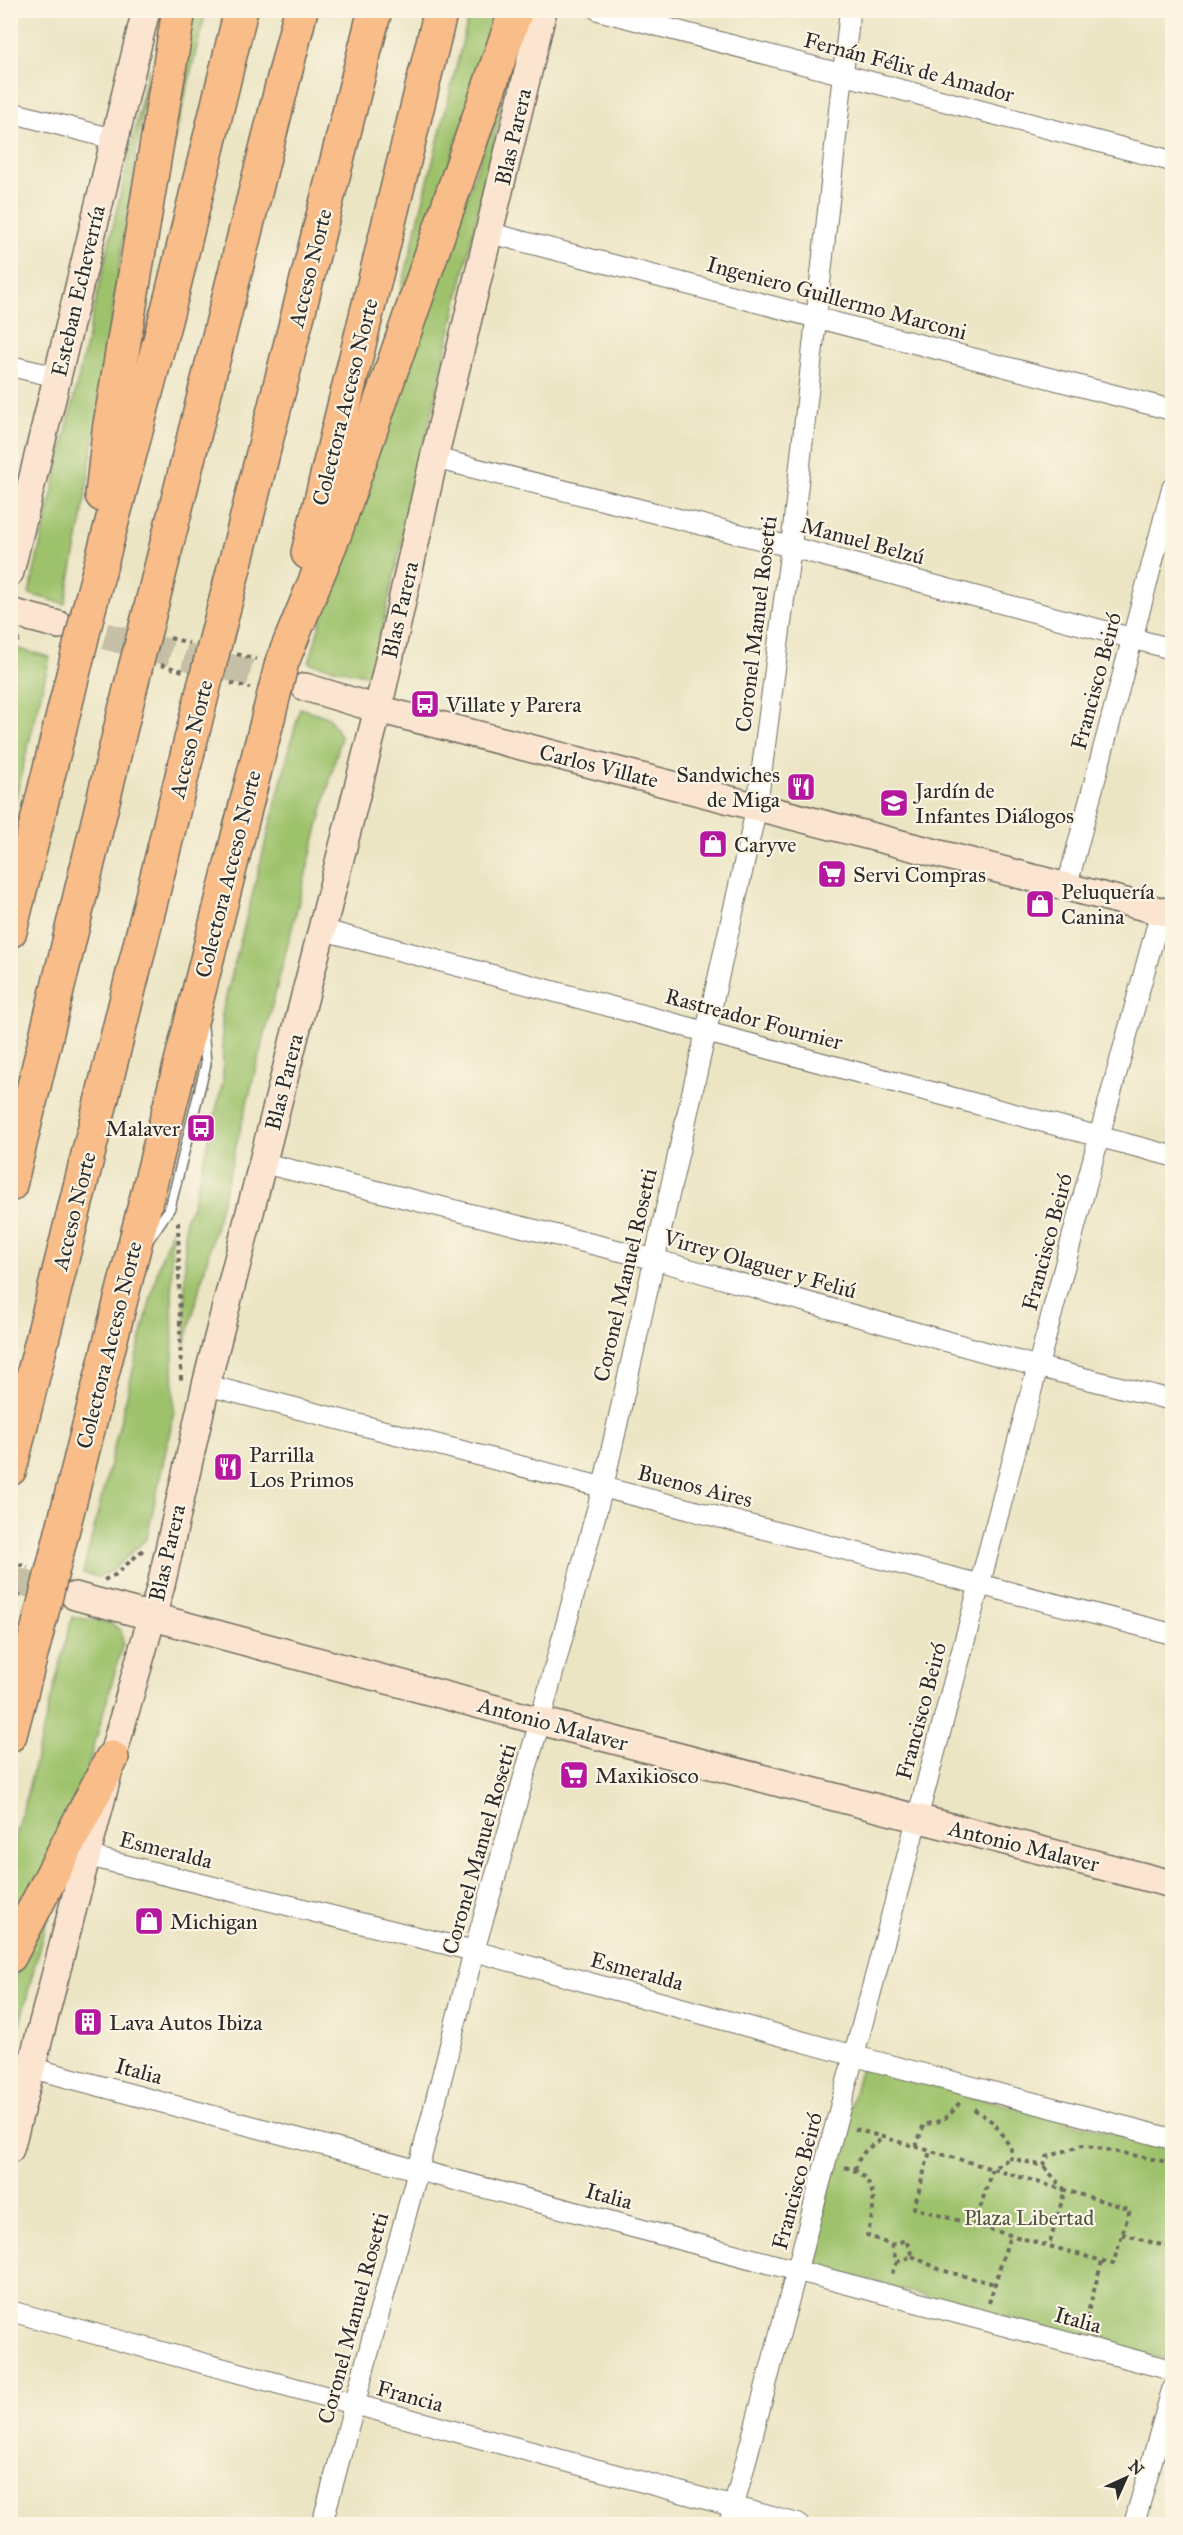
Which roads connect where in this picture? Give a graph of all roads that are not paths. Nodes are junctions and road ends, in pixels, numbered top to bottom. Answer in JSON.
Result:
{"nodes":[{"id":1,"x":146,"y":10,"type":"edge"},
{"id":2,"x":179,"y":10,"type":"edge"},
{"id":3,"x":241,"y":10,"type":"edge"},
{"id":4,"x":301,"y":10,"type":"edge"},
{"id":5,"x":375,"y":10,"type":"edge"},
{"id":6,"x":441,"y":10,"type":"edge"},
{"id":7,"x":516,"y":10,"type":"edge"},
{"id":8,"x":543,"y":10,"type":"edge"},
{"id":9,"x":598,"y":10,"type":"edge"},
{"id":10,"x":850,"y":10,"type":"edge"},
{"id":11,"x":842,"y":75,"type":"junction"},
{"id":12,"x":10,"y":112,"type":"edge"},
{"id":13,"x":114,"y":139,"type":"junction"},
{"id":14,"x":1173,"y":161,"type":"edge"},
{"id":15,"x":490,"y":233,"type":"junction"},
{"id":16,"x":816,"y":317,"type":"junction"},
{"id":17,"x":10,"y":366,"type":"edge"},
{"id":18,"x":58,"y":377,"type":"junction"},
{"id":19,"x":1173,"y":410,"type":"edge"},
{"id":20,"x":434,"y":458,"type":"junction"},
{"id":21,"x":1173,"y":488,"type":"edge"},
{"id":22,"x":791,"y":547,"type":"junction"},
{"id":23,"x":10,"y":572,"type":"edge"},
{"id":24,"x":10,"y":612,"type":"edge"},
{"id":25,"x":79,"y":616,"type":"junction"},
{"id":26,"x":1132,"y":638,"type":"junction"},
{"id":27,"x":1173,"y":649,"type":"edge"},
{"id":28,"x":273,"y":662,"type":"junction"},
{"id":29,"x":305,"y":687,"type":"tunnel mouth"},
{"id":30,"x":378,"y":708,"type":"junction"},
{"id":31,"x":757,"y":806,"type":"junction"},
{"id":32,"x":1067,"y":886,"type":"junction"},
{"id":33,"x":1167,"y":912,"type":"edge"},
{"id":34,"x":323,"y":930,"type":"junction"},
{"id":35,"x":10,"y":931,"type":"edge"},
{"id":36,"x":706,"y":1031,"type":"junction"},
{"id":37,"x":1099,"y":1137,"type":"junction"},
{"id":38,"x":1173,"y":1156,"type":"edge"},
{"id":39,"x":263,"y":1163,"type":"junction"},
{"id":40,"x":10,"y":1185,"type":"edge"},
{"id":41,"x":653,"y":1259,"type":"junction"},
{"id":42,"x":1039,"y":1367,"type":"junction"},
{"id":43,"x":194,"y":1387,"type":"junction"},
{"id":44,"x":1173,"y":1400,"type":"edge"},
{"id":45,"x":10,"y":1469,"type":"edge"},
{"id":46,"x":603,"y":1487,"type":"junction"},
{"id":47,"x":981,"y":1585,"type":"junction"},
{"id":48,"x":85,"y":1590,"type":"tunnel mouth"},
{"id":49,"x":153,"y":1616,"type":"junction"},
{"id":50,"x":1173,"y":1634,"type":"edge"},
{"id":51,"x":540,"y":1721,"type":"junction"},
{"id":52,"x":10,"y":1735,"type":"edge"},
{"id":53,"x":112,"y":1758,"type":"junction"},
{"id":54,"x":916,"y":1819,"type":"junction"},
{"id":55,"x":88,"y":1856,"type":"junction"},
{"id":56,"x":1173,"y":1884,"type":"edge"},
{"id":57,"x":474,"y":1951,"type":"junction"},
{"id":58,"x":10,"y":1956,"type":"edge"},
{"id":59,"x":855,"y":2056,"type":"junction"},
{"id":60,"x":32,"y":2068,"type":"junction"},
{"id":61,"x":1173,"y":2139,"type":"edge"},
{"id":62,"x":10,"y":2149,"type":"edge"},
{"id":63,"x":418,"y":2170,"type":"junction"},
{"id":64,"x":797,"y":2271,"type":"junction"},
{"id":65,"x":10,"y":2311,"type":"edge"},
{"id":66,"x":1173,"y":2370,"type":"edge"},
{"id":67,"x":1173,"y":2390,"type":"edge"},
{"id":68,"x":355,"y":2406,"type":"junction"},
{"id":69,"x":731,"y":2516,"type":"edge"},
{"id":70,"x":322,"y":2524,"type":"edge"},
{"id":71,"x":798,"y":2524,"type":"edge"},
{"id":72,"x":1134,"y":2524,"type":"edge"}],
"edges":[{"from":1,"to":13,"type":"street","name":"Esteban Echeverría"},
{"from":2,"to":25,"type":"highway"},
{"from":3,"to":25,"type":"highway"},
{"from":4,"to":40,"type":"highway","bridge":true},
{"from":5,"to":45,"type":"highway","name":"Acceso Norte","bridge":true},
{"from":6,"to":28,"type":"highway","name":"Colectora Acceso Norte"},
{"from":7,"to":28,"type":"highway"},
{"from":8,"to":15,"type":"street","name":"Blas Parera"},
{"from":9,"to":11,"type":"street","name":"Fernán Félix de Amador"},
{"from":10,"to":11,"type":"street","name":"Coronel Manuel Rosetti"},
{"from":11,"to":14,"type":"street","name":"Fernán Félix de Amador"},
{"from":11,"to":16,"type":"street","name":"Coronel Manuel Rosetti"},
{"from":12,"to":13,"type":"street"},
{"from":13,"to":18,"type":"street","name":"Esteban Echeverría"},
{"from":15,"to":16,"type":"street","name":"Ingeniero Guillermo Marconi"},
{"from":15,"to":20,"type":"street","name":"Blas Parera"},
{"from":16,"to":19,"type":"street","name":"Ingeniero Guillermo Marconi"},
{"from":16,"to":22,"type":"street","name":"Coronel Manuel Rosetti"},
{"from":17,"to":18,"type":"street"},
{"from":18,"to":23,"type":"street","name":"Esteban Echeverría"},
{"from":20,"to":22,"type":"street","name":"Manuel Belzú"},
{"from":20,"to":30,"type":"street","name":"Blas Parera"},
{"from":21,"to":26,"type":"street","name":"Francisco Beiró"},
{"from":22,"to":26,"type":"street","name":"Manuel Belzú"},
{"from":22,"to":31,"type":"street","name":"Coronel Manuel Rosetti"},
{"from":24,"to":25,"type":"street"},
{"from":25,"to":35,"type":"highway","bridge":true},
{"from":26,"to":27,"type":"street","name":"Manuel Belzú"},
{"from":26,"to":32,"type":"street","name":"Francisco Beiró"},
{"from":28,"to":52,"type":"highway","name":"Colectora Acceso Norte","bridge":true},
{"from":29,"to":30,"type":"street","name":"Carlos Villate"},
{"from":30,"to":31,"type":"street","name":"Carlos Villate"},
{"from":30,"to":34,"type":"street","name":"Blas Parera"},
{"from":31,"to":32,"type":"street","name":"Carlos Villate"},
{"from":31,"to":36,"type":"street","name":"Coronel Manuel Rosetti"},
{"from":32,"to":33,"type":"street","name":"Carlos Villate"},
{"from":33,"to":37,"type":"street","name":"Francisco Beiró"},
{"from":34,"to":36,"type":"street","name":"Rastreador Fournier"},
{"from":34,"to":39,"type":"street","name":"Blas Parera"},
{"from":36,"to":37,"type":"street","name":"Rastreador Fournier"},
{"from":36,"to":41,"type":"street","name":"Coronel Manuel Rosetti"},
{"from":37,"to":38,"type":"street","name":"Rastreador Fournier"},
{"from":37,"to":42,"type":"street","name":"Francisco Beiró"},
{"from":39,"to":41,"type":"street","name":"Virrey Olaguer y Feliú"},
{"from":39,"to":43,"type":"street","name":"Blas Parera"},
{"from":41,"to":42,"type":"street","name":"Virrey Olaguer y Feliú"},
{"from":41,"to":46,"type":"street","name":"Coronel Manuel Rosetti"},
{"from":42,"to":44,"type":"street","name":"Virrey Olaguer y Feliú"},
{"from":42,"to":47,"type":"street","name":"Francisco Beiró"},
{"from":43,"to":46,"type":"street","name":"Buenos Aires"},
{"from":43,"to":49,"type":"street","name":"Blas Parera"},
{"from":46,"to":47,"type":"street","name":"Buenos Aires"},
{"from":46,"to":51,"type":"street","name":"Coronel Manuel Rosetti"},
{"from":47,"to":50,"type":"street","name":"Buenos Aires"},
{"from":47,"to":54,"type":"street","name":"Francisco Beiró"},
{"from":48,"to":49,"type":"street","name":"Antonio Malaver"},
{"from":49,"to":51,"type":"street","name":"Antonio Malaver"},
{"from":49,"to":53,"type":"street","name":"Blas Parera"},
{"from":51,"to":54,"type":"street","name":"Antonio Malaver"},
{"from":51,"to":57,"type":"street","name":"Coronel Manuel Rosetti"},
{"from":53,"to":55,"type":"street","name":"Blas Parera"},
{"from":53,"to":58,"type":"highway"},
{"from":54,"to":56,"type":"street","name":"Antonio Malaver"},
{"from":54,"to":59,"type":"street","name":"Francisco Beiró"},
{"from":55,"to":57,"type":"street","name":"Esmeralda"},
{"from":55,"to":60,"type":"street","name":"Blas Parera"},
{"from":57,"to":59,"type":"street","name":"Esmeralda"},
{"from":57,"to":63,"type":"street","name":"Coronel Manuel Rosetti"},
{"from":59,"to":61,"type":"street","name":"Esmeralda"},
{"from":59,"to":64,"type":"street","name":"Francisco Beiró"},
{"from":60,"to":62,"type":"street","name":"Blas Parera"},
{"from":60,"to":63,"type":"street","name":"Italia"},
{"from":63,"to":64,"type":"street","name":"Italia"},
{"from":63,"to":68,"type":"street","name":"Coronel Manuel Rosetti"},
{"from":64,"to":66,"type":"street","name":"Italia"},
{"from":64,"to":69,"type":"street","name":"Francisco Beiró"},
{"from":65,"to":68,"type":"street","name":"Francia"},
{"from":67,"to":72,"type":"street"},
{"from":68,"to":69,"type":"street","name":"Francia"},
{"from":68,"to":70,"type":"street","name":"Coronel Manuel Rosetti"},
{"from":69,"to":71,"type":"street","name":"Francia"}]}
